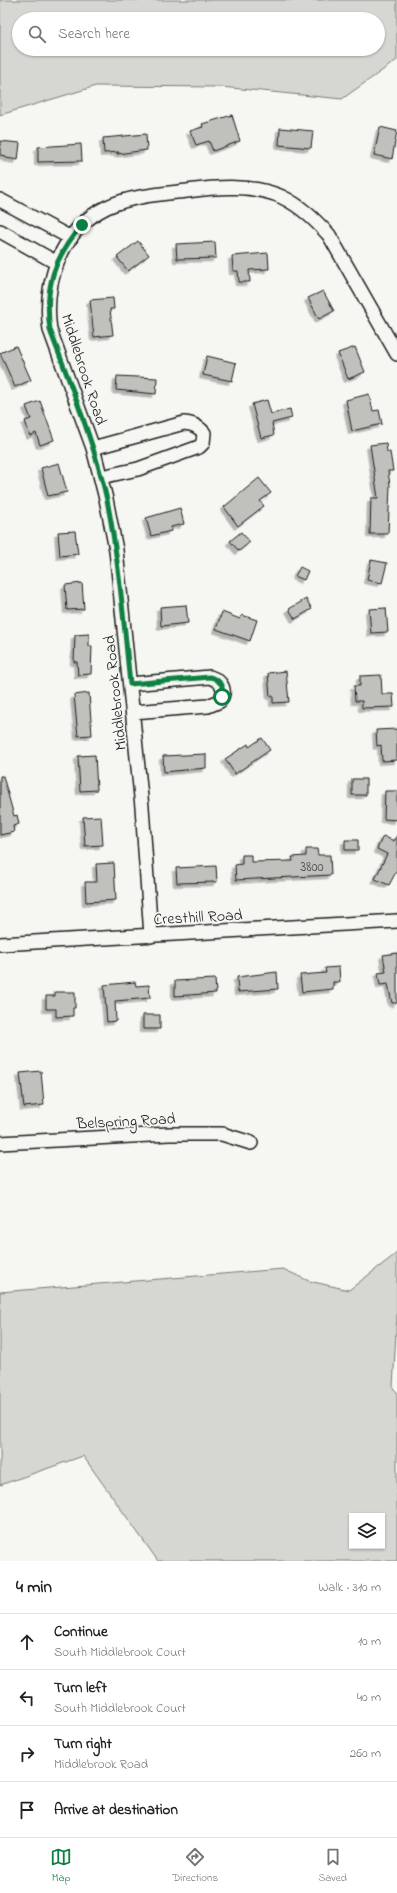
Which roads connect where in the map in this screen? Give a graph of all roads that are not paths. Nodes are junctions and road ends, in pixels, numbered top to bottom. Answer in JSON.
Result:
{"nodes":[{"id":1,"x":0,"y":200,"type":"edge"},
{"id":2,"x":0,"y":231,"type":"edge"},
{"id":3,"x":71,"y":238,"type":"junction"},
{"id":4,"x":57,"y":263,"type":"junction"},
{"id":5,"x":392,"y":335,"type":"edge"},
{"id":6,"x":397,"y":354,"type":"edge"},
{"id":7,"x":93,"y":448,"type":"junction"},
{"id":8,"x":101,"y":477,"type":"junction"},
{"id":9,"x":130,"y":684,"type":"junction"},
{"id":10,"x":133,"y":712,"type":"junction"},
{"id":11,"x":397,"y":921,"type":"edge"},
{"id":12,"x":151,"y":936,"type":"junction"},
{"id":13,"x":0,"y":944,"type":"edge"},
{"id":14,"x":0,"y":1143,"type":"edge"},
{"id":15,"x":252,"y":1143,"type":"dead end"}],
"edges":[{"from":1,"to":3,"type":"street"},
{"from":2,"to":4,"type":"street"},
{"from":3,"to":4,"type":"street","name":"Middlebrook Road"},
{"from":3,"to":5,"type":"street","name":"Middlebrook Road"},
{"from":4,"to":7,"type":"street","name":"Middlebrook Road"},
{"from":5,"to":6,"type":"street","name":"Middlebrook Road"},
{"from":7,"to":8,"type":"street","name":"Middlebrook Road"},
{"from":7,"to":8,"type":"street"},
{"from":8,"to":9,"type":"street","name":"Middlebrook Road"},
{"from":9,"to":10,"type":"street","name":"Middlebrook Road"},
{"from":9,"to":10,"type":"street"},
{"from":10,"to":12,"type":"street","name":"Middlebrook Road"},
{"from":11,"to":12,"type":"street","name":"Cresthill Road"},
{"from":12,"to":13,"type":"street","name":"Cresthill Road"},
{"from":14,"to":15,"type":"street","name":"Belspring Road"}]}
